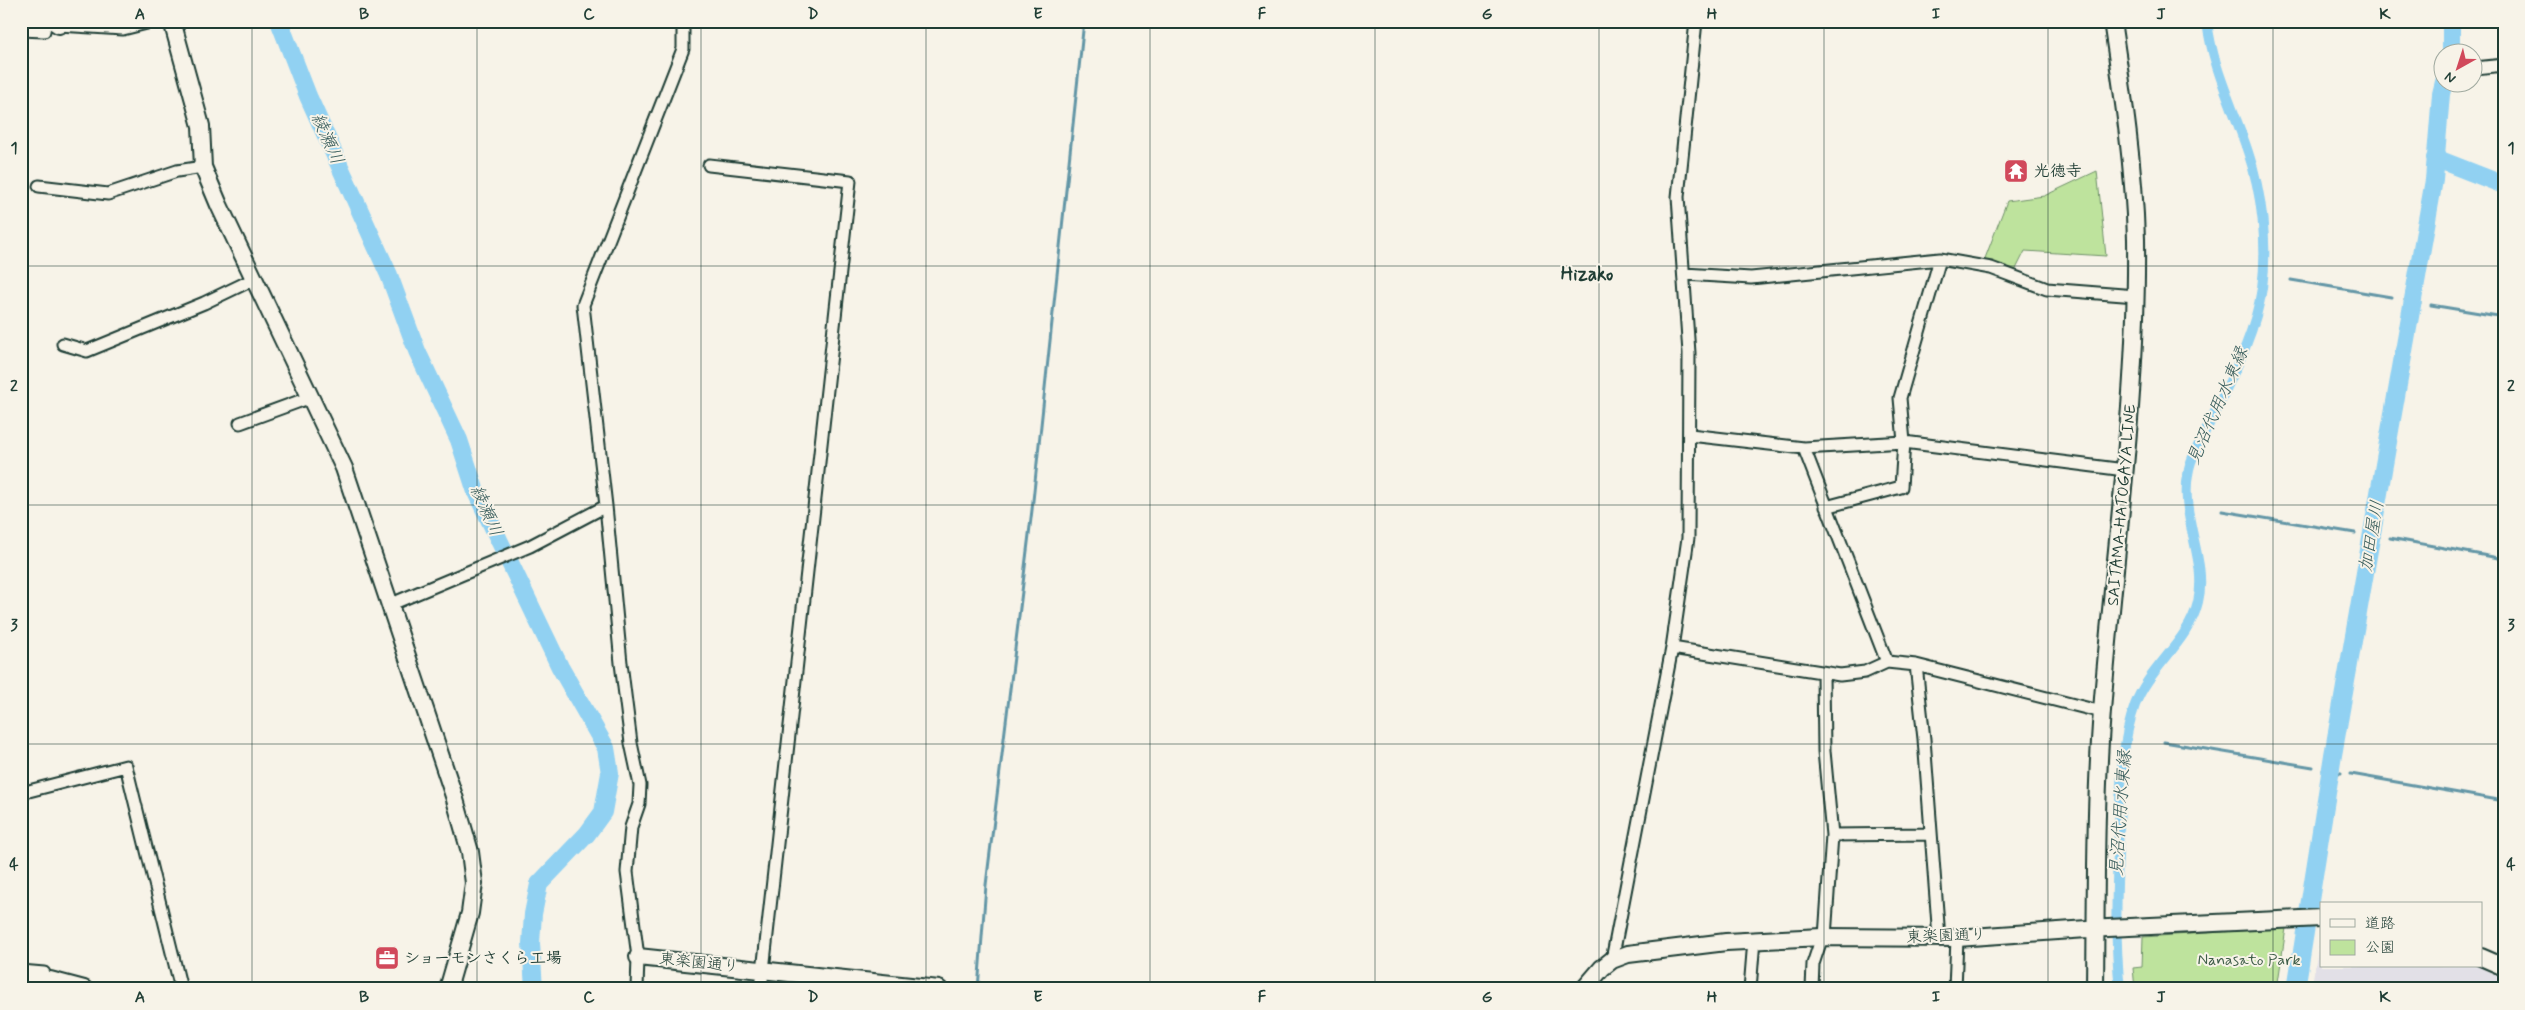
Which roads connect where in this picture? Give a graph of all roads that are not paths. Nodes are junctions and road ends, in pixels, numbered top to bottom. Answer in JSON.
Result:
{"nodes":[{"id":1,"x":155,"y":21,"type":"edge"},
{"id":2,"x":172,"y":21,"type":"edge"},
{"id":3,"x":683,"y":21,"type":"edge"},
{"id":4,"x":1696,"y":21,"type":"edge"},
{"id":5,"x":2112,"y":21,"type":"edge"},
{"id":6,"x":53,"y":22,"type":"edge"},
{"id":7,"x":21,"y":30,"type":"edge"},
{"id":8,"x":2504,"y":65,"type":"edge"},
{"id":9,"x":2482,"y":67,"type":"edge"},
{"id":10,"x":708,"y":165,"type":"dead end"},
{"id":11,"x":203,"y":167,"type":"junction"},
{"id":12,"x":39,"y":186,"type":"dead end"},
{"id":13,"x":1940,"y":259,"type":"junction"},
{"id":14,"x":1684,"y":274,"type":"junction"},
{"id":15,"x":254,"y":279,"type":"junction"},
{"id":16,"x":2136,"y":296,"type":"junction"},
{"id":17,"x":63,"y":344,"type":"dead end"},
{"id":18,"x":311,"y":397,"type":"junction"},
{"id":19,"x":240,"y":423,"type":"dead end"},
{"id":20,"x":1690,"y":434,"type":"junction"},
{"id":21,"x":1904,"y":442,"type":"junction"},
{"id":22,"x":1804,"y":448,"type":"junction"},
{"id":23,"x":2125,"y":470,"type":"junction"},
{"id":24,"x":606,"y":506,"type":"junction"},
{"id":25,"x":1826,"y":507,"type":"junction"},
{"id":26,"x":389,"y":605,"type":"junction"},
{"id":27,"x":1672,"y":648,"type":"junction"},
{"id":28,"x":1888,"y":662,"type":"junction"},
{"id":29,"x":1916,"y":665,"type":"junction"},
{"id":30,"x":1823,"y":674,"type":"junction"},
{"id":31,"x":2102,"y":712,"type":"junction"},
{"id":32,"x":21,"y":793,"type":"edge"},
{"id":33,"x":1930,"y":834,"type":"junction"},
{"id":34,"x":1832,"y":835,"type":"junction"},
{"id":35,"x":2318,"y":918,"type":"edge"},
{"id":36,"x":2100,"y":928,"type":"junction"},
{"id":37,"x":1823,"y":937,"type":"junction"},
{"id":38,"x":1939,"y":938,"type":"junction"},
{"id":39,"x":1957,"y":938,"type":"junction"},
{"id":40,"x":1754,"y":940,"type":"junction"},
{"id":41,"x":638,"y":957,"type":"junction"},
{"id":42,"x":2482,"y":957,"type":"edge"},
{"id":43,"x":1612,"y":960,"type":"junction"},
{"id":44,"x":2504,"y":967,"type":"edge"},
{"id":45,"x":764,"y":970,"type":"junction"},
{"id":46,"x":23,"y":977,"type":"edge"},
{"id":47,"x":84,"y":989,"type":"edge"},
{"id":48,"x":181,"y":989,"type":"edge"},
{"id":49,"x":448,"y":989,"type":"edge"},
{"id":50,"x":637,"y":989,"type":"edge"},
{"id":51,"x":761,"y":989,"type":"edge"},
{"id":52,"x":939,"y":989,"type":"edge"},
{"id":53,"x":1584,"y":989,"type":"edge"},
{"id":54,"x":1750,"y":989,"type":"edge"},
{"id":55,"x":1812,"y":989,"type":"edge"},
{"id":56,"x":1955,"y":989,"type":"edge"},
{"id":57,"x":2095,"y":989,"type":"edge"}],
"edges":[{"from":1,"to":6,"type":"street"},
{"from":2,"to":11,"type":"street"},
{"from":3,"to":24,"type":"street"},
{"from":4,"to":14,"type":"street"},
{"from":5,"to":16,"type":"street","name":"SAITAMA-HATOGAYA LINE"},
{"from":6,"to":7,"type":"street"},
{"from":8,"to":9,"type":"street"},
{"from":10,"to":45,"type":"street"},
{"from":11,"to":12,"type":"street"},
{"from":11,"to":15,"type":"street"},
{"from":13,"to":14,"type":"street"},
{"from":13,"to":16,"type":"street"},
{"from":13,"to":21,"type":"street"},
{"from":14,"to":20,"type":"street"},
{"from":15,"to":17,"type":"street"},
{"from":15,"to":18,"type":"street"},
{"from":16,"to":23,"type":"street","name":"SAITAMA-HATOGAYA LINE"},
{"from":18,"to":19,"type":"street"},
{"from":18,"to":26,"type":"street"},
{"from":20,"to":22,"type":"street"},
{"from":20,"to":27,"type":"street"},
{"from":21,"to":22,"type":"street"},
{"from":21,"to":23,"type":"street"},
{"from":21,"to":25,"type":"street"},
{"from":22,"to":25,"type":"street"},
{"from":23,"to":31,"type":"street","name":"SAITAMA-HATOGAYA LINE"},
{"from":24,"to":26,"type":"street"},
{"from":24,"to":41,"type":"street"},
{"from":25,"to":28,"type":"street"},
{"from":26,"to":49,"type":"street"},
{"from":27,"to":30,"type":"street"},
{"from":27,"to":43,"type":"street"},
{"from":28,"to":29,"type":"street"},
{"from":28,"to":30,"type":"street"},
{"from":29,"to":31,"type":"street"},
{"from":29,"to":33,"type":"street"},
{"from":30,"to":34,"type":"street"},
{"from":31,"to":36,"type":"street","name":"SAITAMA-HATOGAYA LINE"},
{"from":32,"to":48,"type":"street"},
{"from":33,"to":34,"type":"street"},
{"from":33,"to":38,"type":"street"},
{"from":34,"to":37,"type":"street"},
{"from":35,"to":36,"type":"street","name":"東楽園通り"},
{"from":36,"to":39,"type":"street","name":"東楽園通り"},
{"from":36,"to":57,"type":"street","name":"SAITAMA-HATOGAYA LINE"},
{"from":37,"to":38,"type":"street","name":"東楽園通り"},
{"from":37,"to":40,"type":"street","name":"東楽園通り"},
{"from":37,"to":55,"type":"street"},
{"from":38,"to":39,"type":"street","name":"東楽園通り"},
{"from":39,"to":56,"type":"street"},
{"from":40,"to":43,"type":"street","name":"東楽園通り"},
{"from":40,"to":54,"type":"street"},
{"from":41,"to":45,"type":"street","name":"東楽園通り"},
{"from":41,"to":50,"type":"street"},
{"from":42,"to":44,"type":"street"},
{"from":43,"to":53,"type":"street","name":"東楽園通り"},
{"from":45,"to":51,"type":"street"},
{"from":45,"to":52,"type":"street","name":"東楽園通り"},
{"from":46,"to":47,"type":"street"}]}
